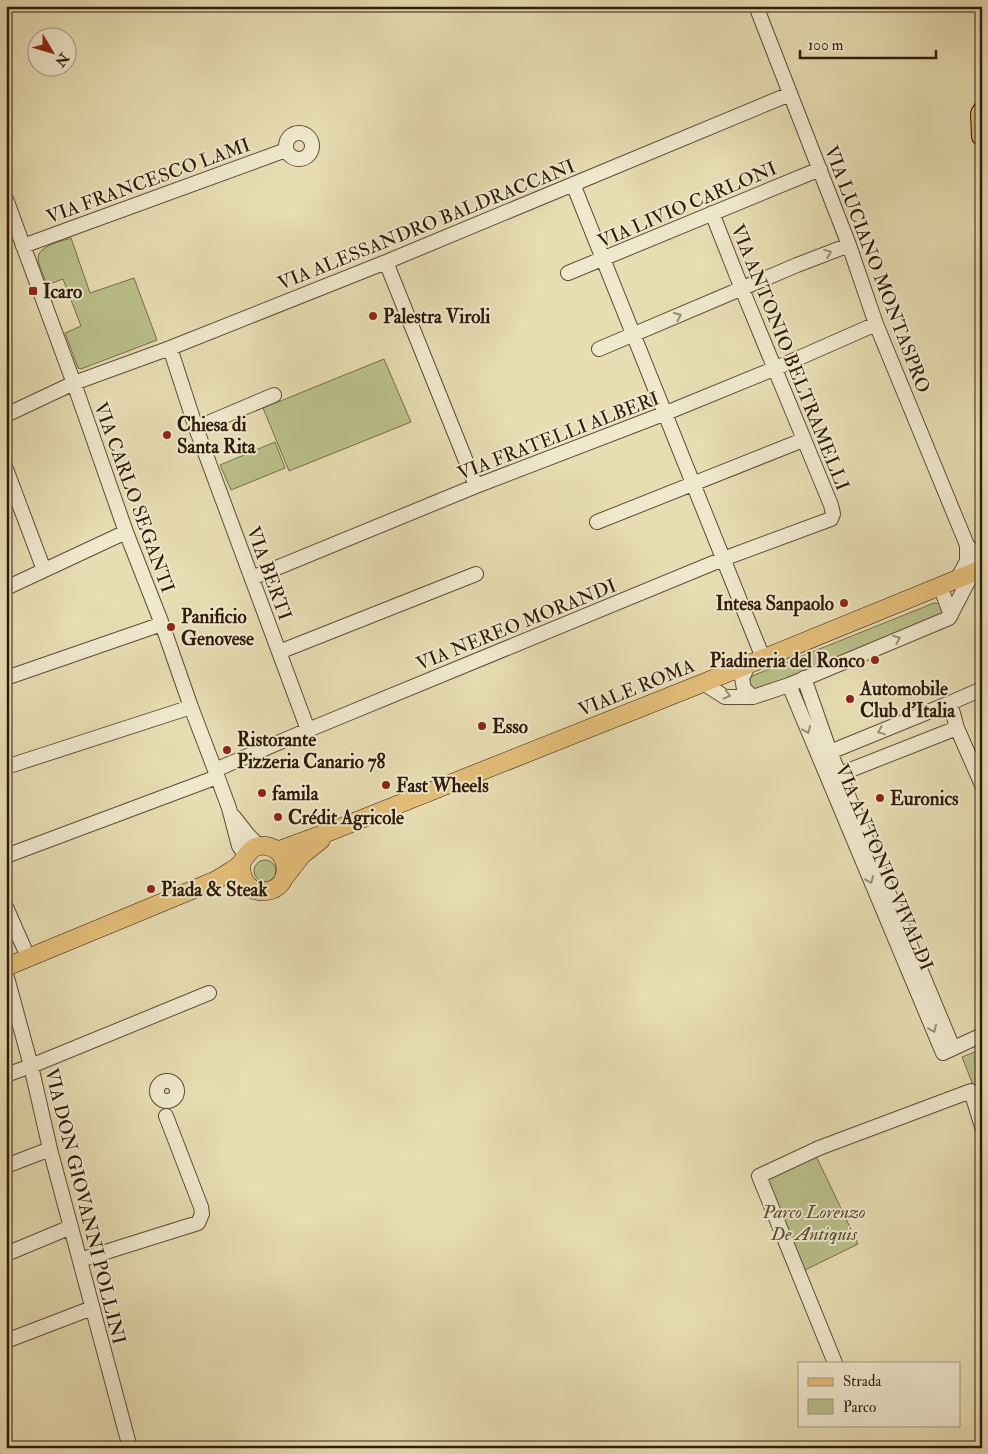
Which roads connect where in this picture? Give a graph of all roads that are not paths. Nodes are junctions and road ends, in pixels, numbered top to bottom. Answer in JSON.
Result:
{"nodes":[{"id":1,"x":756,"y":6,"type":"edge"},
{"id":2,"x":790,"y":94,"type":"junction"},
{"id":3,"x":982,"y":112,"type":"edge"},
{"id":4,"x":982,"y":136,"type":"edge"},
{"id":5,"x":286,"y":150,"type":"dead end"},
{"id":6,"x":820,"y":169,"type":"junction"},
{"id":7,"x":573,"y":184,"type":"junction"},
{"id":8,"x":6,"y":199,"type":"edge"},
{"id":9,"x":712,"y":213,"type":"junction"},
{"id":10,"x":849,"y":245,"type":"junction"},
{"id":11,"x":23,"y":246,"type":"junction"},
{"id":12,"x":602,"y":259,"type":"junction"},
{"id":13,"x":386,"y":262,"type":"junction"},
{"id":14,"x":568,"y":273,"type":"dead end"},
{"id":15,"x":742,"y":289,"type":"junction"},
{"id":16,"x":876,"y":324,"type":"junction"},
{"id":17,"x":633,"y":334,"type":"junction"},
{"id":18,"x":170,"y":348,"type":"junction"},
{"id":19,"x":599,"y":349,"type":"dead end"},
{"id":20,"x":776,"y":368,"type":"junction"},
{"id":21,"x":74,"y":383,"type":"junction"},
{"id":22,"x":274,"y":395,"type":"dead end"},
{"id":23,"x":666,"y":413,"type":"junction"},
{"id":24,"x":6,"y":415,"type":"edge"},
{"id":25,"x":196,"y":428,"type":"junction"},
{"id":26,"x":804,"y":440,"type":"junction"},
{"id":27,"x":6,"y":469,"type":"edge"},
{"id":28,"x":694,"y":484,"type":"junction"},
{"id":29,"x":476,"y":486,"type":"junction"},
{"id":30,"x":833,"y":517,"type":"joint"},
{"id":31,"x":597,"y":522,"type":"dead end"},
{"id":32,"x":126,"y":532,"type":"junction"},
{"id":33,"x":967,"y":545,"type":"junction"},
{"id":34,"x":723,"y":559,"type":"junction"},
{"id":35,"x":974,"y":569,"type":"edge"},
{"id":36,"x":44,"y":570,"type":"junction"},
{"id":37,"x":476,"y":574,"type":"dead end"},
{"id":38,"x":252,"y":578,"type":"junction"},
{"id":39,"x":940,"y":586,"type":"junction"},
{"id":40,"x":6,"y":588,"type":"edge"},
{"id":41,"x":951,"y":615,"type":"junction"},
{"id":42,"x":162,"y":624,"type":"junction"},
{"id":43,"x":279,"y":652,"type":"junction"},
{"id":44,"x":756,"y":661,"type":"junction"},
{"id":45,"x":6,"y":678,"type":"edge"},
{"id":46,"x":804,"y":678,"type":"junction"},
{"id":47,"x":702,"y":683,"type":"junction"},
{"id":48,"x":788,"y":685,"type":"junction"},
{"id":49,"x":982,"y":689,"type":"edge"},
{"id":50,"x":753,"y":697,"type":"junction"},
{"id":51,"x":950,"y":703,"type":"junction"},
{"id":52,"x":191,"y":707,"type":"junction"},
{"id":53,"x":958,"y":728,"type":"junction"},
{"id":54,"x":308,"y":730,"type":"junction"},
{"id":55,"x":830,"y":752,"type":"junction"},
{"id":56,"x":6,"y":767,"type":"edge"},
{"id":57,"x":216,"y":773,"type":"junction"},
{"id":58,"x":840,"y":774,"type":"junction"},
{"id":59,"x":982,"y":785,"type":"edge"},
{"id":60,"x":332,"y":831,"type":"junction"},
{"id":61,"x":277,"y":850,"type":"junction"},
{"id":62,"x":249,"y":855,"type":"junction"},
{"id":63,"x":6,"y":856,"type":"edge"},
{"id":64,"x":285,"y":877,"type":"junction"},
{"id":65,"x":250,"y":888,"type":"junction"},
{"id":66,"x":194,"y":890,"type":"junction"},
{"id":67,"x":6,"y":907,"type":"edge"},
{"id":68,"x":24,"y":948,"type":"dead end"},
{"id":69,"x":6,"y":968,"type":"edge"},
{"id":70,"x":6,"y":974,"type":"edge"},
{"id":71,"x":209,"y":993,"type":"dead end"},
{"id":72,"x":982,"y":1035,"type":"edge"},
{"id":73,"x":953,"y":1048,"type":"junction"},
{"id":74,"x":31,"y":1066,"type":"junction"},
{"id":75,"x":6,"y":1075,"type":"edge"},
{"id":76,"x":163,"y":1099,"type":"dead end"},
{"id":77,"x":982,"y":1127,"type":"edge"},
{"id":78,"x":50,"y":1149,"type":"junction"},
{"id":79,"x":6,"y":1166,"type":"edge"},
{"id":80,"x":71,"y":1228,"type":"junction"},
{"id":81,"x":6,"y":1254,"type":"edge"},
{"id":82,"x":80,"y":1260,"type":"junction"},
{"id":83,"x":92,"y":1308,"type":"junction"},
{"id":84,"x":6,"y":1341,"type":"edge"},
{"id":85,"x":835,"y":1362,"type":"edge"},
{"id":86,"x":130,"y":1448,"type":"edge"}],
"edges":[{"from":1,"to":2,"type":"street","name":"VIA LUCIANO MONTASPRO"},
{"from":2,"to":6,"type":"street","name":"VIA LUCIANO MONTASPRO"},
{"from":2,"to":7,"type":"street","name":"VIA ALESSANDRO BALDRACCANI"},
{"from":3,"to":4,"type":"highway"},
{"from":5,"to":11,"type":"street","name":"VIA FRANCESCO LAMI"},
{"from":6,"to":9,"type":"street","name":"VIA LIVIO CARLONI"},
{"from":6,"to":10,"type":"street","name":"VIA LUCIANO MONTASPRO"},
{"from":7,"to":12,"type":"street"},
{"from":7,"to":13,"type":"street","name":"VIA ALESSANDRO BALDRACCANI"},
{"from":8,"to":11,"type":"street","name":"VIA CARLO SEGANTI"},
{"from":9,"to":12,"type":"street","name":"VIA LIVIO CARLONI"},
{"from":9,"to":15,"type":"street","name":"VIA ANTONIO BELTRAMELLI"},
{"from":15,"to":10,"type":"street","one_way":true},
{"from":10,"to":16,"type":"street","name":"VIA LUCIANO MONTASPRO"},
{"from":11,"to":21,"type":"street","name":"VIA CARLO SEGANTI"},
{"from":12,"to":14,"type":"street","name":"VIA LIVIO CARLONI"},
{"from":12,"to":17,"type":"street"},
{"from":13,"to":18,"type":"street","name":"VIA ALESSANDRO BALDRACCANI"},
{"from":13,"to":29,"type":"street"},
{"from":17,"to":15,"type":"street","one_way":true},
{"from":15,"to":20,"type":"street","name":"VIA ANTONIO BELTRAMELLI"},
{"from":16,"to":20,"type":"street","name":"VIA FRATELLI ALBERI"},
{"from":16,"to":33,"type":"street","name":"VIA LUCIANO MONTASPRO"},
{"from":17,"to":19,"type":"street"},
{"from":17,"to":23,"type":"street"},
{"from":18,"to":21,"type":"street","name":"VIA ALESSANDRO BALDRACCANI"},
{"from":18,"to":25,"type":"street","name":"VIA BERTI"},
{"from":20,"to":23,"type":"street","name":"VIA FRATELLI ALBERI"},
{"from":20,"to":26,"type":"street","name":"VIA ANTONIO BELTRAMELLI"},
{"from":21,"to":24,"type":"street","name":"VIA ALESSANDRO BALDRACCANI"},
{"from":21,"to":32,"type":"street","name":"VIA CARLO SEGANTI"},
{"from":22,"to":25,"type":"street"},
{"from":23,"to":28,"type":"street"},
{"from":23,"to":29,"type":"street","name":"VIA FRATELLI ALBERI"},
{"from":25,"to":38,"type":"street","name":"VIA BERTI"},
{"from":26,"to":28,"type":"street"},
{"from":26,"to":30,"type":"street","name":"VIA ANTONIO BELTRAMELLI"},
{"from":27,"to":36,"type":"street"},
{"from":28,"to":31,"type":"street"},
{"from":28,"to":34,"type":"street"},
{"from":29,"to":38,"type":"street","name":"VIA FRATELLI ALBERI"},
{"from":30,"to":34,"type":"street","name":"VIA NEREO MORANDI"},
{"from":32,"to":36,"type":"street"},
{"from":32,"to":42,"type":"street","name":"VIA CARLO SEGANTI"},
{"from":33,"to":35,"type":"street"},
{"from":33,"to":35,"type":"street","name":"VIA LUCIANO MONTASPRO"},
{"from":34,"to":44,"type":"street"},
{"from":34,"to":54,"type":"street","name":"VIA NEREO MORANDI"},
{"from":35,"to":39,"type":"main road","name":"VIALE ROMA"},
{"from":35,"to":41,"type":"street"},
{"from":36,"to":40,"type":"street"},
{"from":37,"to":43,"type":"street"},
{"from":38,"to":43,"type":"street","name":"VIA BERTI"},
{"from":39,"to":41,"type":"street"},
{"from":39,"to":44,"type":"main road","name":"VIALE ROMA"},
{"from":46,"to":41,"type":"street","one_way":true},
{"from":42,"to":45,"type":"street"},
{"from":42,"to":52,"type":"street","name":"VIA CARLO SEGANTI"},
{"from":43,"to":54,"type":"street","name":"VIA BERTI"},
{"from":44,"to":47,"type":"main road","name":"VIALE ROMA"},
{"from":44,"to":50,"type":"street"},
{"from":46,"to":48,"type":"street"},
{"from":46,"to":55,"type":"street","name":"VIA ANTONIO VIVALDI"},
{"from":47,"to":50,"type":"street","one_way":true},
{"from":47,"to":60,"type":"main road","name":"VIALE ROMA"},
{"from":48,"to":50,"type":"street"},
{"from":48,"to":73,"type":"street","name":"VIA ANTONIO VIVALDI","one_way":true},
{"from":49,"to":51,"type":"street"},
{"from":51,"to":53,"type":"street"},
{"from":51,"to":55,"type":"street","one_way":true},
{"from":52,"to":56,"type":"street"},
{"from":52,"to":57,"type":"street","name":"VIA CARLO SEGANTI"},
{"from":53,"to":58,"type":"street"},
{"from":53,"to":59,"type":"street"},
{"from":54,"to":57,"type":"street","name":"VIA NEREO MORANDI"},
{"from":55,"to":58,"type":"street","name":"VIA ANTONIO VIVALDI"},
{"from":57,"to":62,"type":"street","name":"VIA CARLO SEGANTI"},
{"from":57,"to":63,"type":"street","name":"VIA NEREO MORANDI"},
{"from":58,"to":73,"type":"street","name":"VIA ANTONIO VIVALDI"},
{"from":60,"to":61,"type":"main road","name":"VIALE ROMA"},
{"from":60,"to":64,"type":"main road","name":"VIALE ROMA"},
{"from":61,"to":62,"type":"main road"},
{"from":61,"to":64,"type":"main road"},
{"from":62,"to":65,"type":"main road"},
{"from":62,"to":66,"type":"main road"},
{"from":64,"to":65,"type":"main road"},
{"from":65,"to":66,"type":"main road"},
{"from":66,"to":69,"type":"main road"},
{"from":67,"to":68,"type":"street"},
{"from":70,"to":74,"type":"street","name":"VIA DON GIOVANNI POLLINI"},
{"from":71,"to":74,"type":"street"},
{"from":72,"to":73,"type":"street"},
{"from":74,"to":75,"type":"street"},
{"from":74,"to":78,"type":"street","name":"VIA DON GIOVANNI POLLINI"},
{"from":76,"to":82,"type":"street"},
{"from":77,"to":85,"type":"street"},
{"from":78,"to":79,"type":"street"},
{"from":78,"to":80,"type":"street","name":"VIA DON GIOVANNI POLLINI"},
{"from":80,"to":81,"type":"street"},
{"from":80,"to":82,"type":"street","name":"VIA DON GIOVANNI POLLINI"},
{"from":82,"to":83,"type":"street","name":"VIA DON GIOVANNI POLLINI"},
{"from":83,"to":84,"type":"street"},
{"from":83,"to":86,"type":"street","name":"VIA DON GIOVANNI POLLINI"}]}
